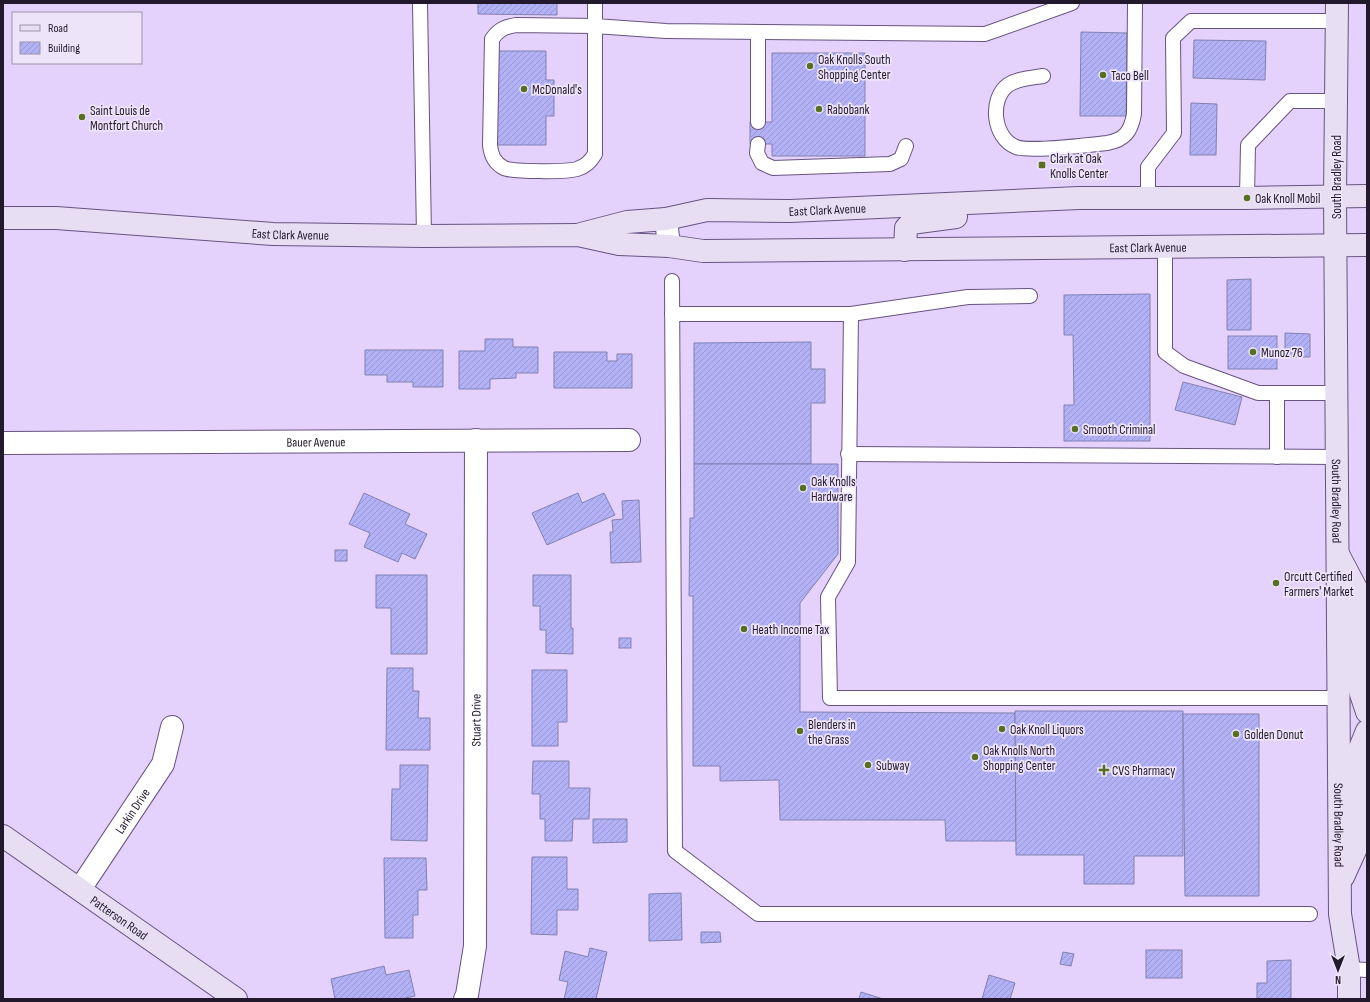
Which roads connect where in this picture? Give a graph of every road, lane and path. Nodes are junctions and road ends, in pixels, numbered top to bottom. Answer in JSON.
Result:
{"nodes":[{"id":1,"x":420,"y":3,"type":"edge"},
{"id":2,"x":595,"y":3,"type":"edge"},
{"id":3,"x":1072,"y":3,"type":"edge"},
{"id":4,"x":1135,"y":3,"type":"edge"},
{"id":5,"x":1337,"y":12,"type":"edge"},
{"id":6,"x":595,"y":26,"type":"junction"},
{"id":7,"x":758,"y":32,"type":"junction"},
{"id":8,"x":1043,"y":76,"type":"dead end"},
{"id":9,"x":1336,"y":101,"type":"junction"},
{"id":10,"x":758,"y":122,"type":"dead end"},
{"id":11,"x":758,"y":144,"type":"dead end"},
{"id":12,"x":906,"y":146,"type":"dead end"},
{"id":13,"x":1335,"y":196,"type":"junction"},
{"id":14,"x":1367,"y":196,"type":"edge"},
{"id":15,"x":1148,"y":197,"type":"junction"},
{"id":16,"x":1079,"y":198,"type":"junction"},
{"id":17,"x":1247,"y":198,"type":"junction"},
{"id":18,"x":3,"y":218,"type":"edge"},
{"id":19,"x":666,"y":219,"type":"junction"},
{"id":20,"x":578,"y":235,"type":"junction"},
{"id":21,"x":424,"y":236,"type":"junction"},
{"id":22,"x":1336,"y":245,"type":"junction"},
{"id":23,"x":1367,"y":245,"type":"edge"},
{"id":24,"x":669,"y":246,"type":"junction"},
{"id":25,"x":1165,"y":246,"type":"junction"},
{"id":26,"x":905,"y":250,"type":"junction"},
{"id":27,"x":672,"y":281,"type":"dead end"},
{"id":28,"x":1030,"y":296,"type":"dead end"},
{"id":29,"x":672,"y":314,"type":"junction"},
{"id":30,"x":851,"y":314,"type":"junction"},
{"id":31,"x":1337,"y":393,"type":"junction"},
{"id":32,"x":1277,"y":394,"type":"junction"},
{"id":33,"x":476,"y":440,"type":"junction"},
{"id":34,"x":630,"y":440,"type":"dead end"},
{"id":35,"x":3,"y":443,"type":"edge"},
{"id":36,"x":848,"y":454,"type":"junction"},
{"id":37,"x":1277,"y":456,"type":"junction"},
{"id":38,"x":1337,"y":457,"type":"junction"},
{"id":39,"x":1338,"y":553,"type":"junction"},
{"id":40,"x":1339,"y":698,"type":"junction"},
{"id":41,"x":1367,"y":712,"type":"edge"},
{"id":42,"x":172,"y":727,"type":"dead end"},
{"id":43,"x":1367,"y":731,"type":"edge"},
{"id":44,"x":3,"y":836,"type":"edge"},
{"id":45,"x":1340,"y":883,"type":"junction"},
{"id":46,"x":80,"y":889,"type":"junction"},
{"id":47,"x":1310,"y":914,"type":"dead end"},
{"id":48,"x":1358,"y":970,"type":"edge"},
{"id":49,"x":236,"y":999,"type":"edge"},
{"id":50,"x":464,"y":999,"type":"edge"},
{"id":51,"x":1349,"y":999,"type":"edge"}],
"edges":[{"from":1,"to":21,"type":"lane"},
{"from":2,"to":6,"type":"lane"},
{"from":3,"to":7,"type":"lane"},
{"from":4,"to":8,"type":"lane"},
{"from":5,"to":9,"type":"main road","name":"South Bradley Road"},
{"from":5,"to":15,"type":"lane"},
{"from":6,"to":6,"type":"lane"},
{"from":6,"to":7,"type":"lane"},
{"from":7,"to":10,"type":"lane"},
{"from":9,"to":13,"type":"main road","name":"South Bradley Road"},
{"from":9,"to":17,"type":"lane"},
{"from":11,"to":12,"type":"lane"},
{"from":13,"to":14,"type":"main road","name":"East Clark Avenue"},
{"from":13,"to":17,"type":"main road","name":"East Clark Avenue"},
{"from":13,"to":22,"type":"main road","name":"South Bradley Road"},
{"from":15,"to":16,"type":"main road","name":"East Clark Avenue"},
{"from":15,"to":17,"type":"main road","name":"East Clark Avenue"},
{"from":16,"to":19,"type":"main road","name":"East Clark Avenue"},
{"from":16,"to":26,"type":"main road","name":"East Clark Avenue"},
{"from":18,"to":21,"type":"main road","name":"East Clark Avenue"},
{"from":19,"to":20,"type":"main road","name":"East Clark Avenue"},
{"from":19,"to":24,"type":"street"},
{"from":20,"to":21,"type":"main road","name":"East Clark Avenue"},
{"from":20,"to":24,"type":"main road","name":"East Clark Avenue"},
{"from":22,"to":23,"type":"main road","name":"East Clark Avenue"},
{"from":22,"to":25,"type":"main road","name":"East Clark Avenue"},
{"from":22,"to":31,"type":"main road","name":"South Bradley Road"},
{"from":24,"to":26,"type":"main road","name":"East Clark Avenue"},
{"from":25,"to":26,"type":"main road","name":"East Clark Avenue"},
{"from":25,"to":32,"type":"lane"},
{"from":27,"to":29,"type":"lane"},
{"from":28,"to":30,"type":"lane"},
{"from":29,"to":30,"type":"lane"},
{"from":29,"to":47,"type":"lane"},
{"from":30,"to":36,"type":"lane"},
{"from":31,"to":32,"type":"lane"},
{"from":31,"to":38,"type":"main road","name":"South Bradley Road"},
{"from":32,"to":37,"type":"lane"},
{"from":33,"to":34,"type":"street","name":"Bauer Avenue"},
{"from":33,"to":35,"type":"street","name":"Bauer Avenue"},
{"from":33,"to":50,"type":"street","name":"Stuart Drive"},
{"from":36,"to":37,"type":"lane"},
{"from":36,"to":40,"type":"lane"},
{"from":37,"to":38,"type":"lane"},
{"from":38,"to":39,"type":"main road","name":"South Bradley Road"},
{"from":39,"to":40,"type":"main road","name":"South Bradley Road"},
{"from":39,"to":41,"type":"main road"},
{"from":40,"to":45,"type":"main road","name":"South Bradley Road"},
{"from":42,"to":46,"type":"street","name":"Larkin Drive"},
{"from":43,"to":45,"type":"main road"},
{"from":44,"to":46,"type":"main road","name":"Patterson Road"},
{"from":45,"to":48,"type":"main road","name":"South Bradley Road"},
{"from":46,"to":49,"type":"main road","name":"Patterson Road"},
{"from":48,"to":51,"type":"main road","name":"South Bradley Road"}]}
